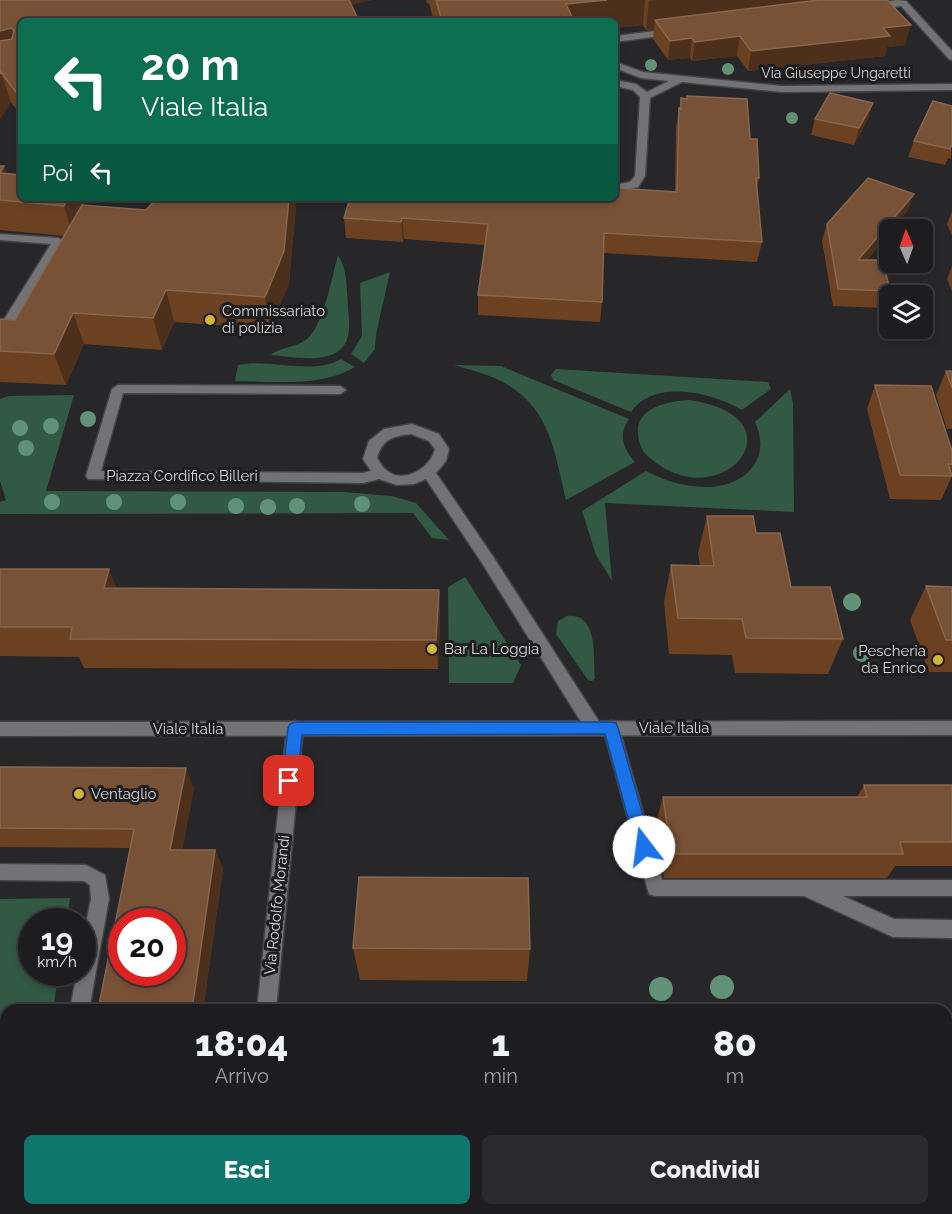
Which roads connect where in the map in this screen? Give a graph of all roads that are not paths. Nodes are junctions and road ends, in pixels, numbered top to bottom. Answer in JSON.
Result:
{"nodes":[{"id":1,"x":902,"y":2,"type":"edge"},
{"id":2,"x":857,"y":9,"type":"edge"},
{"id":3,"x":684,"y":31,"type":"edge"},
{"id":4,"x":618,"y":39,"type":"edge"},
{"id":5,"x":952,"y":57,"type":"edge"},
{"id":6,"x":618,"y":67,"type":"edge"},
{"id":7,"x":684,"y":79,"type":"junction"},
{"id":8,"x":618,"y":82,"type":"edge"},
{"id":9,"x":952,"y":87,"type":"edge"},
{"id":10,"x":645,"y":98,"type":"junction"},
{"id":11,"x":618,"y":188,"type":"edge"},
{"id":12,"x":0,"y":237,"type":"edge"},
{"id":13,"x":0,"y":336,"type":"edge"},
{"id":14,"x":340,"y":390,"type":"dead end"},
{"id":15,"x":380,"y":472,"type":"junction"},
{"id":16,"x":429,"y":473,"type":"junction"},
{"id":17,"x":295,"y":728,"type":"junction"},
{"id":18,"x":602,"y":728,"type":"junction"},
{"id":19,"x":952,"y":728,"type":"edge"},
{"id":20,"x":0,"y":729,"type":"edge"},
{"id":21,"x":0,"y":872,"type":"edge"},
{"id":22,"x":952,"y":888,"type":"edge"},
{"id":23,"x":805,"y":889,"type":"junction"},
{"id":24,"x":952,"y":928,"type":"edge"},
{"id":25,"x":80,"y":1004,"type":"edge"},
{"id":26,"x":267,"y":1004,"type":"edge"}],
"edges":[{"from":1,"to":2,"type":"street"},
{"from":1,"to":5,"type":"street"},
{"from":3,"to":4,"type":"street"},
{"from":6,"to":7,"type":"street","name":"Via Giuseppe Ungaretti"},
{"from":7,"to":9,"type":"street","name":"Via Giuseppe Ungaretti"},
{"from":7,"to":10,"type":"street"},
{"from":8,"to":10,"type":"street"},
{"from":10,"to":11,"type":"street"},
{"from":12,"to":13,"type":"street"},
{"from":14,"to":15,"type":"street","name":"Piazza Cordifico Billeri"},
{"from":15,"to":16,"type":"street"},
{"from":15,"to":16,"type":"street"},
{"from":16,"to":18,"type":"street"},
{"from":17,"to":18,"type":"street","name":"Viale Italia"},
{"from":17,"to":20,"type":"street","name":"Viale Italia"},
{"from":17,"to":26,"type":"street","name":"Via Rodolfo Morandi"},
{"from":18,"to":19,"type":"street","name":"Viale Italia"},
{"from":18,"to":23,"type":"street"},
{"from":21,"to":25,"type":"street"},
{"from":22,"to":23,"type":"street"},
{"from":23,"to":24,"type":"street"}]}
